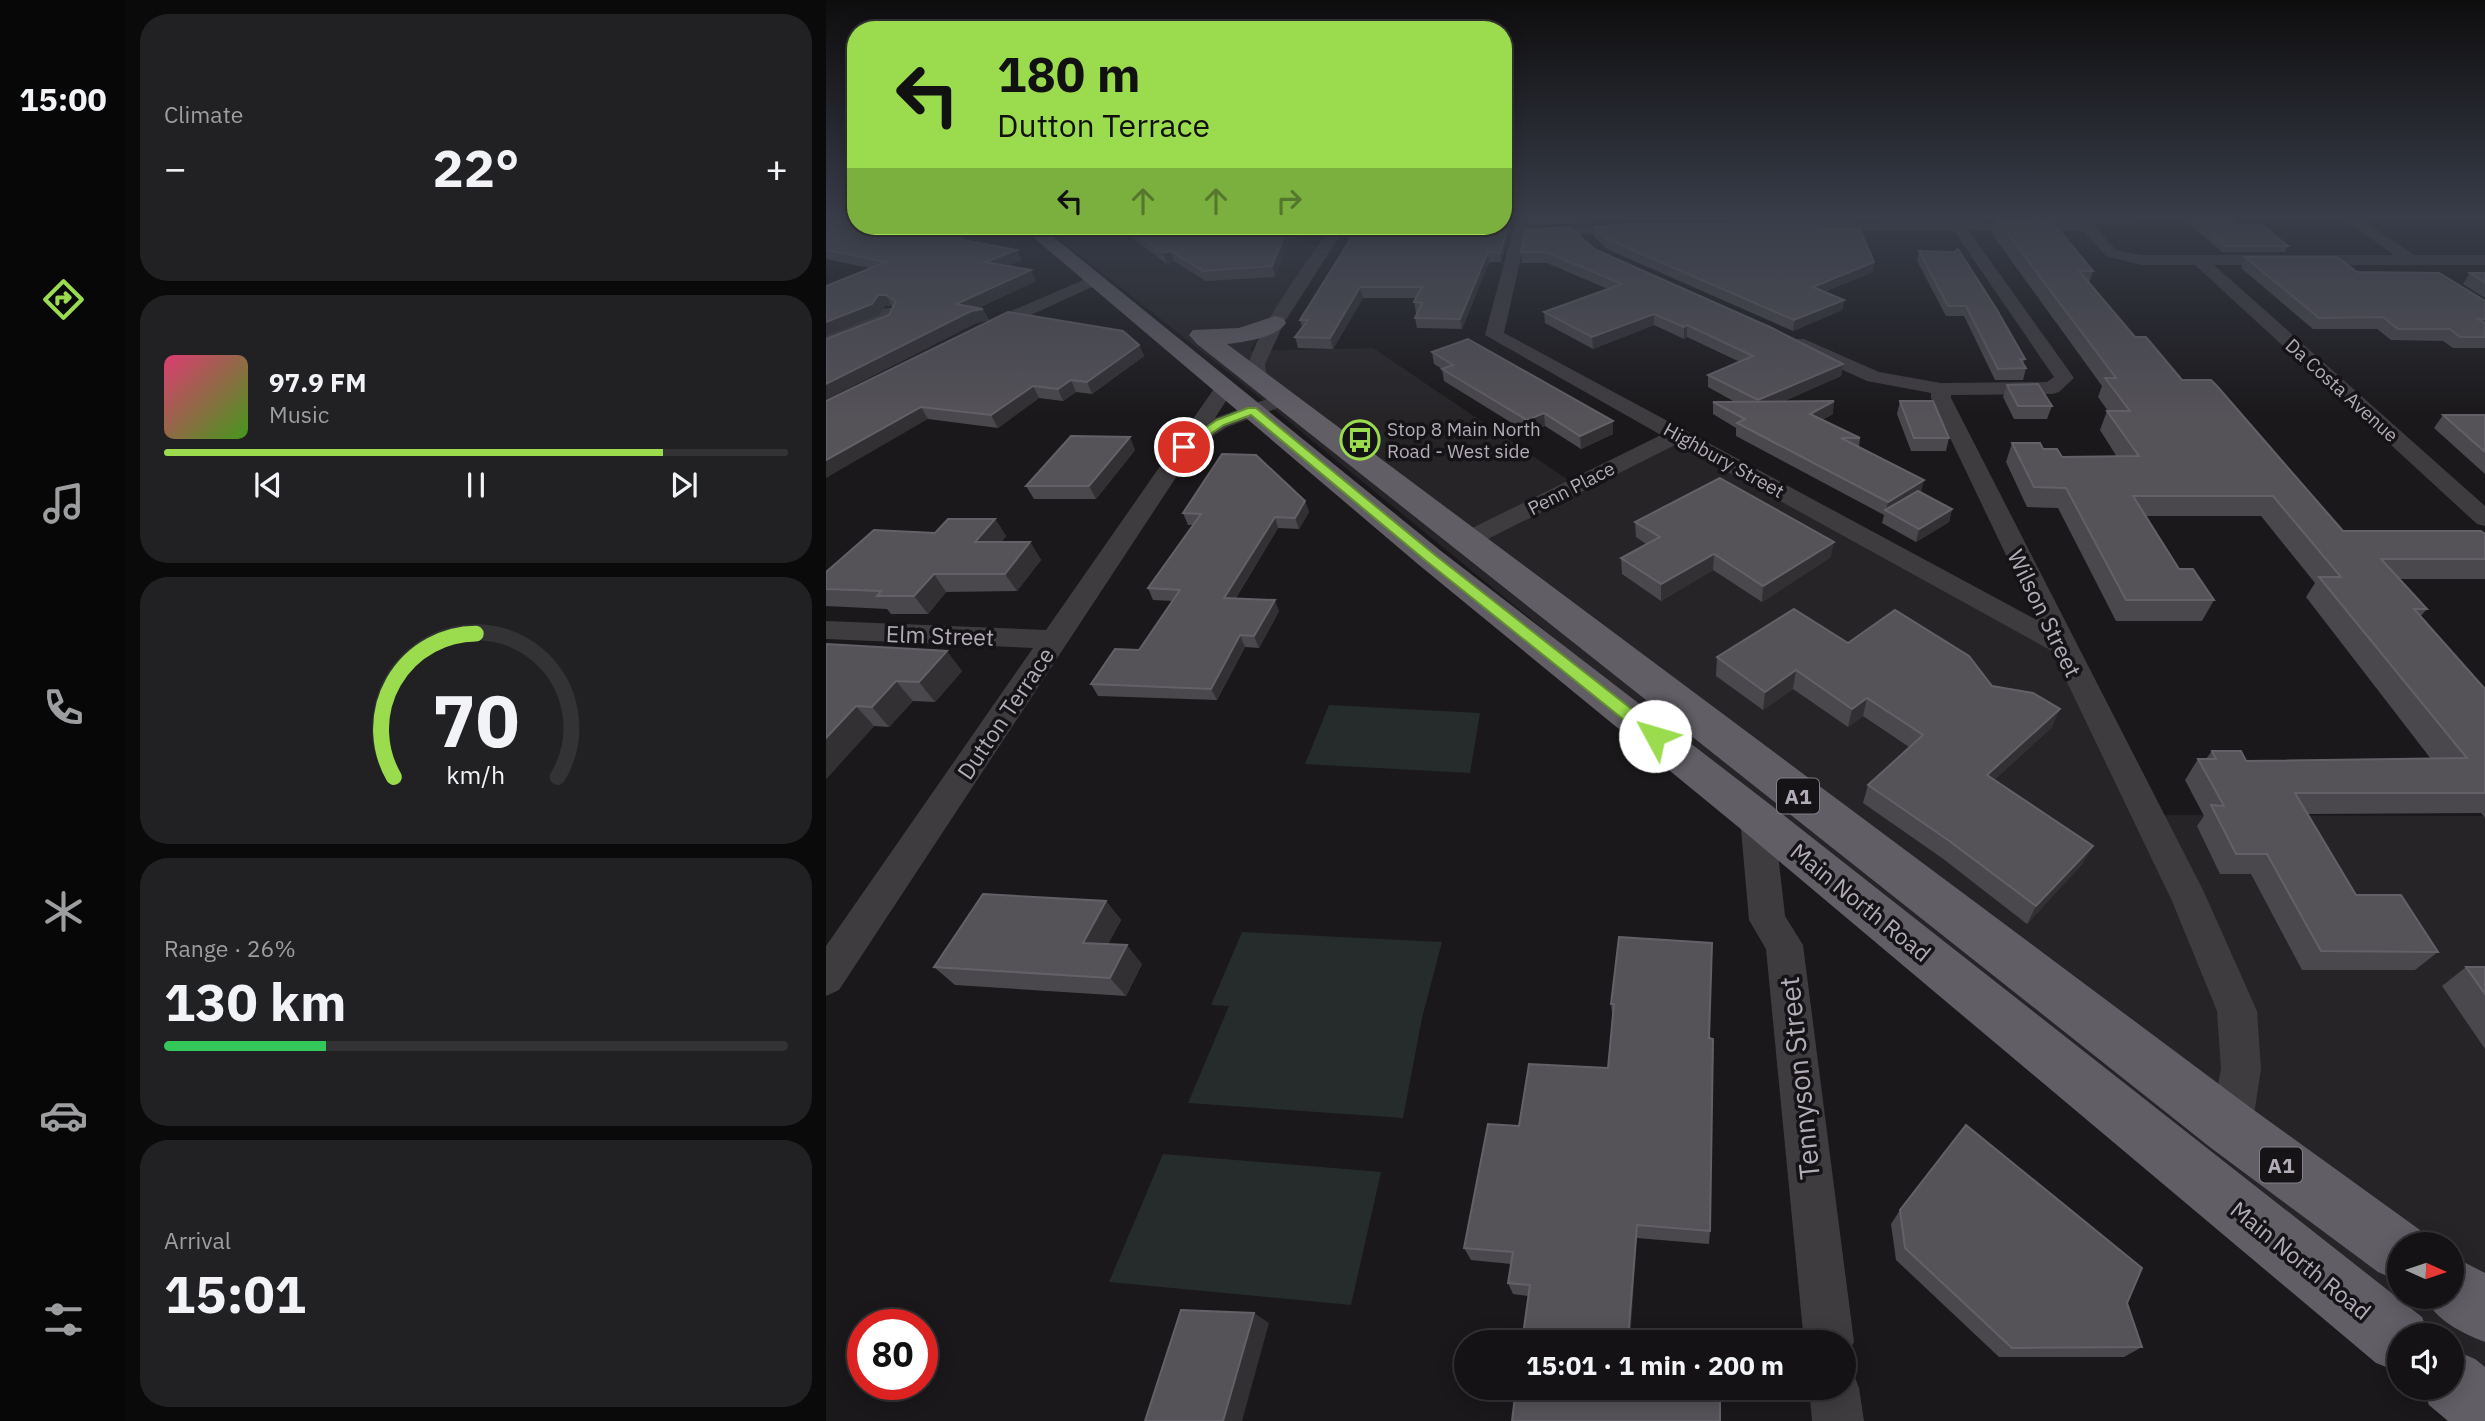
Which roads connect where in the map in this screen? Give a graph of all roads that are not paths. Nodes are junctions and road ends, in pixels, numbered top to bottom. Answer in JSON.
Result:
{"nodes":[{"id":1,"x":1088,"y":283,"type":"edge"},
{"id":2,"x":1099,"y":283,"type":"edge"},
{"id":3,"x":1301,"y":283,"type":"edge"},
{"id":4,"x":1506,"y":283,"type":"edge"},
{"id":5,"x":1997,"y":283,"type":"edge"},
{"id":6,"x":2225,"y":283,"type":"edge"},
{"id":7,"x":1181,"y":320,"type":"dead end"},
{"id":8,"x":1275,"y":323,"type":"junction"},
{"id":9,"x":984,"y":330,"type":"edge"},
{"id":10,"x":826,"y":335,"type":"edge"},
{"id":11,"x":1201,"y":335,"type":"junction"},
{"id":12,"x":1787,"y":338,"type":"edge"},
{"id":13,"x":826,"y":346,"type":"edge"},
{"id":14,"x":1257,"y":378,"type":"junction"},
{"id":15,"x":1225,"y":387,"type":"junction"},
{"id":16,"x":1941,"y":389,"type":"junction"},
{"id":17,"x":1284,"y":399,"type":"junction"},
{"id":18,"x":1252,"y":410,"type":"junction"},
{"id":19,"x":1677,"y":435,"type":"junction"},
{"id":20,"x":1184,"y":447,"type":"junction"},
{"id":21,"x":2485,"y":519,"type":"edge"},
{"id":22,"x":1448,"y":549,"type":"junction"},
{"id":23,"x":826,"y":630,"type":"edge"},
{"id":24,"x":1055,"y":640,"type":"junction"},
{"id":25,"x":2060,"y":644,"type":"junction"},
{"id":26,"x":1757,"y":818,"type":"junction"},
{"id":27,"x":826,"y":978,"type":"edge"},
{"id":28,"x":2231,"y":1128,"type":"junction"},
{"id":29,"x":2387,"y":1242,"type":"edge"},
{"id":30,"x":2464,"y":1296,"type":"edge"},
{"id":31,"x":2485,"y":1311,"type":"edge"},
{"id":32,"x":1828,"y":1330,"type":"edge"},
{"id":33,"x":2387,"y":1330,"type":"edge"},
{"id":34,"x":2464,"y":1392,"type":"edge"},
{"id":35,"x":1835,"y":1400,"type":"edge"},
{"id":36,"x":2485,"y":1409,"type":"edge"},
{"id":37,"x":1838,"y":1421,"type":"edge"}],
"edges":[{"from":1,"to":9,"type":"street"},
{"from":2,"to":15,"type":"highway","name":"Main North Road","number":"A1"},
{"from":3,"to":8,"type":"street"},
{"from":4,"to":19,"type":"street","name":"Highbury Street"},
{"from":5,"to":16,"type":"street"},
{"from":6,"to":21,"type":"street","name":"Da Costa Avenue"},
{"from":7,"to":11,"type":"highway","name":"Main North Road","number":"A1"},
{"from":8,"to":11,"type":"highway"},
{"from":8,"to":14,"type":"street"},
{"from":10,"to":13,"type":"street"},
{"from":11,"to":14,"type":"highway","name":"Main North Road","number":"A1"},
{"from":12,"to":16,"type":"street"},
{"from":14,"to":17,"type":"highway","name":"Main North Road","number":"A1"},
{"from":15,"to":18,"type":"highway","name":"Main North Road","number":"A1"},
{"from":15,"to":20,"type":"street","name":"Dutton Terrace"},
{"from":16,"to":25,"type":"street","name":"Wilson Street"},
{"from":17,"to":18,"type":"street","name":"Dutton Terrace"},
{"from":17,"to":22,"type":"highway","name":"Main North Road","number":"A1"},
{"from":18,"to":20,"type":"street","name":"Dutton Terrace"},
{"from":18,"to":22,"type":"highway","name":"Main North Road","number":"A1"},
{"from":19,"to":22,"type":"street","name":"Penn Place"},
{"from":19,"to":25,"type":"street","name":"Highbury Street"},
{"from":20,"to":24,"type":"street","name":"Dutton Terrace"},
{"from":22,"to":26,"type":"highway","name":"Main North Road","number":"A1"},
{"from":22,"to":28,"type":"highway","name":"Main North Road","number":"A1"},
{"from":23,"to":24,"type":"street","name":"Elm Street"},
{"from":24,"to":27,"type":"street","name":"Dutton Terrace"},
{"from":25,"to":28,"type":"street","name":"Wilson Street"},
{"from":26,"to":32,"type":"street","name":"Tennyson Street"},
{"from":26,"to":33,"type":"highway","name":"Main North Road","number":"A1"},
{"from":28,"to":29,"type":"highway","name":"Main North Road","number":"A1"},
{"from":30,"to":31,"type":"highway"},
{"from":34,"to":36,"type":"highway"},
{"from":35,"to":37,"type":"street"}]}
